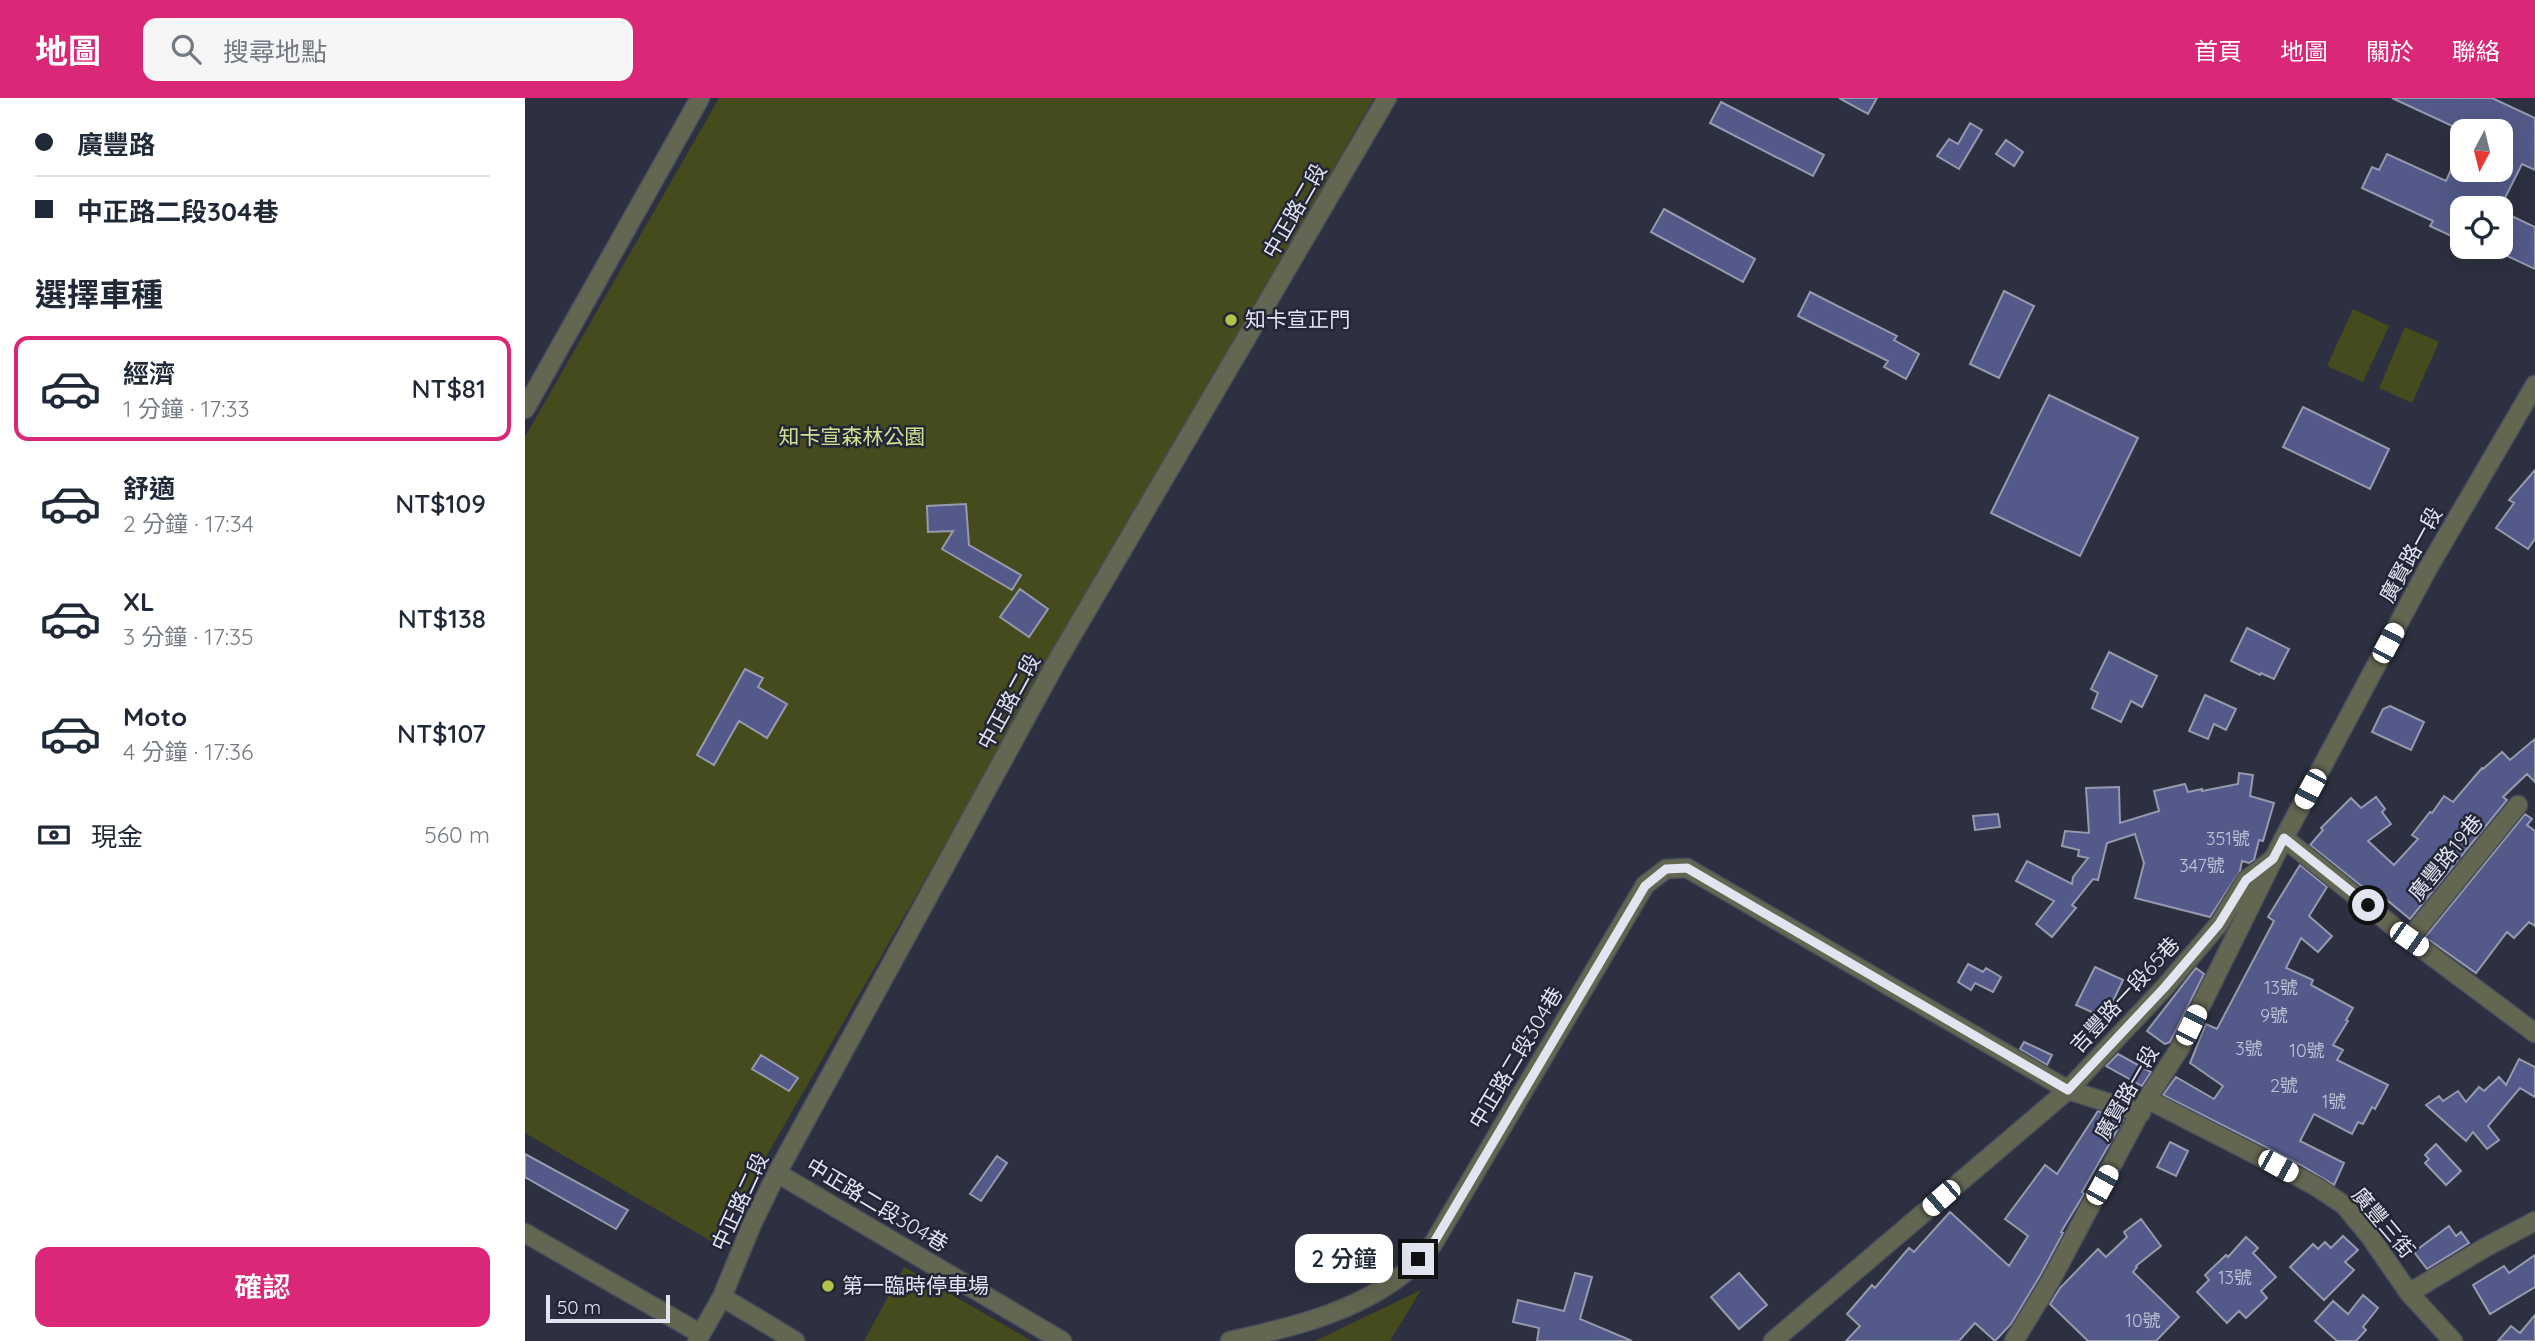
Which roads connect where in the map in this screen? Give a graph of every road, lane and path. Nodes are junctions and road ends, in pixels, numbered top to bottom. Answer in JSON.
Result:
{"nodes":[{"id":1,"x":700,"y":98,"type":"edge"},
{"id":2,"x":1387,"y":98,"type":"edge"},
{"id":3,"x":532,"y":380,"type":"edge"},
{"id":4,"x":2535,"y":385,"type":"edge"},
{"id":5,"x":525,"y":410,"type":"edge"},
{"id":6,"x":2518,"y":805,"type":"dead end"},
{"id":7,"x":2284,"y":838,"type":"junction"},
{"id":8,"x":2273,"y":859,"type":"junction"},
{"id":9,"x":2409,"y":939,"type":"junction"},
{"id":10,"x":1834,"y":953,"type":"joint"},
{"id":11,"x":2535,"y":1033,"type":"edge"},
{"id":12,"x":2068,"y":1090,"type":"junction"},
{"id":13,"x":2144,"y":1106,"type":"junction"},
{"id":14,"x":777,"y":1173,"type":"junction"},
{"id":15,"x":2535,"y":1221,"type":"edge"},
{"id":16,"x":525,"y":1233,"type":"edge"},
{"id":17,"x":2409,"y":1293,"type":"junction"},
{"id":18,"x":722,"y":1297,"type":"junction"},
{"id":19,"x":699,"y":1337,"type":"edge"},
{"id":20,"x":795,"y":1341,"type":"edge"},
{"id":21,"x":1062,"y":1341,"type":"edge"},
{"id":22,"x":1230,"y":1341,"type":"edge"},
{"id":23,"x":1773,"y":1341,"type":"edge"},
{"id":24,"x":2014,"y":1341,"type":"edge"},
{"id":25,"x":2453,"y":1341,"type":"edge"}],
"edges":[{"from":1,"to":3,"type":"street"},
{"from":2,"to":14,"type":"street","name":"中正路二段"},
{"from":3,"to":5,"type":"street"},
{"from":4,"to":7,"type":"street","name":"廣賢路一段"},
{"from":6,"to":9,"type":"street","name":"廣豐路19巷"},
{"from":7,"to":8,"type":"street","name":"廣賢路一段"},
{"from":7,"to":9,"type":"street"},
{"from":8,"to":12,"type":"street","name":"吉豐路一段65巷"},
{"from":8,"to":13,"type":"street","name":"廣賢路一段"},
{"from":9,"to":11,"type":"street"},
{"from":10,"to":12,"type":"street","name":"廣豐三街"},
{"from":10,"to":22,"type":"street","name":"中正路二段304巷"},
{"from":12,"to":13,"type":"street","name":"廣豐三街"},
{"from":12,"to":23,"type":"street","name":"吉豐路一段65巷"},
{"from":13,"to":17,"type":"street","name":"廣豐三街"},
{"from":13,"to":24,"type":"street","name":"廣賢路一段"},
{"from":14,"to":18,"type":"street","name":"中正路二段"},
{"from":14,"to":21,"type":"street","name":"中正路二段304巷"},
{"from":15,"to":17,"type":"street"},
{"from":16,"to":19,"type":"street"},
{"from":17,"to":25,"type":"street","name":"廣豐三街"},
{"from":18,"to":19,"type":"street","name":"中正路二段"},
{"from":18,"to":20,"type":"street"}]}
